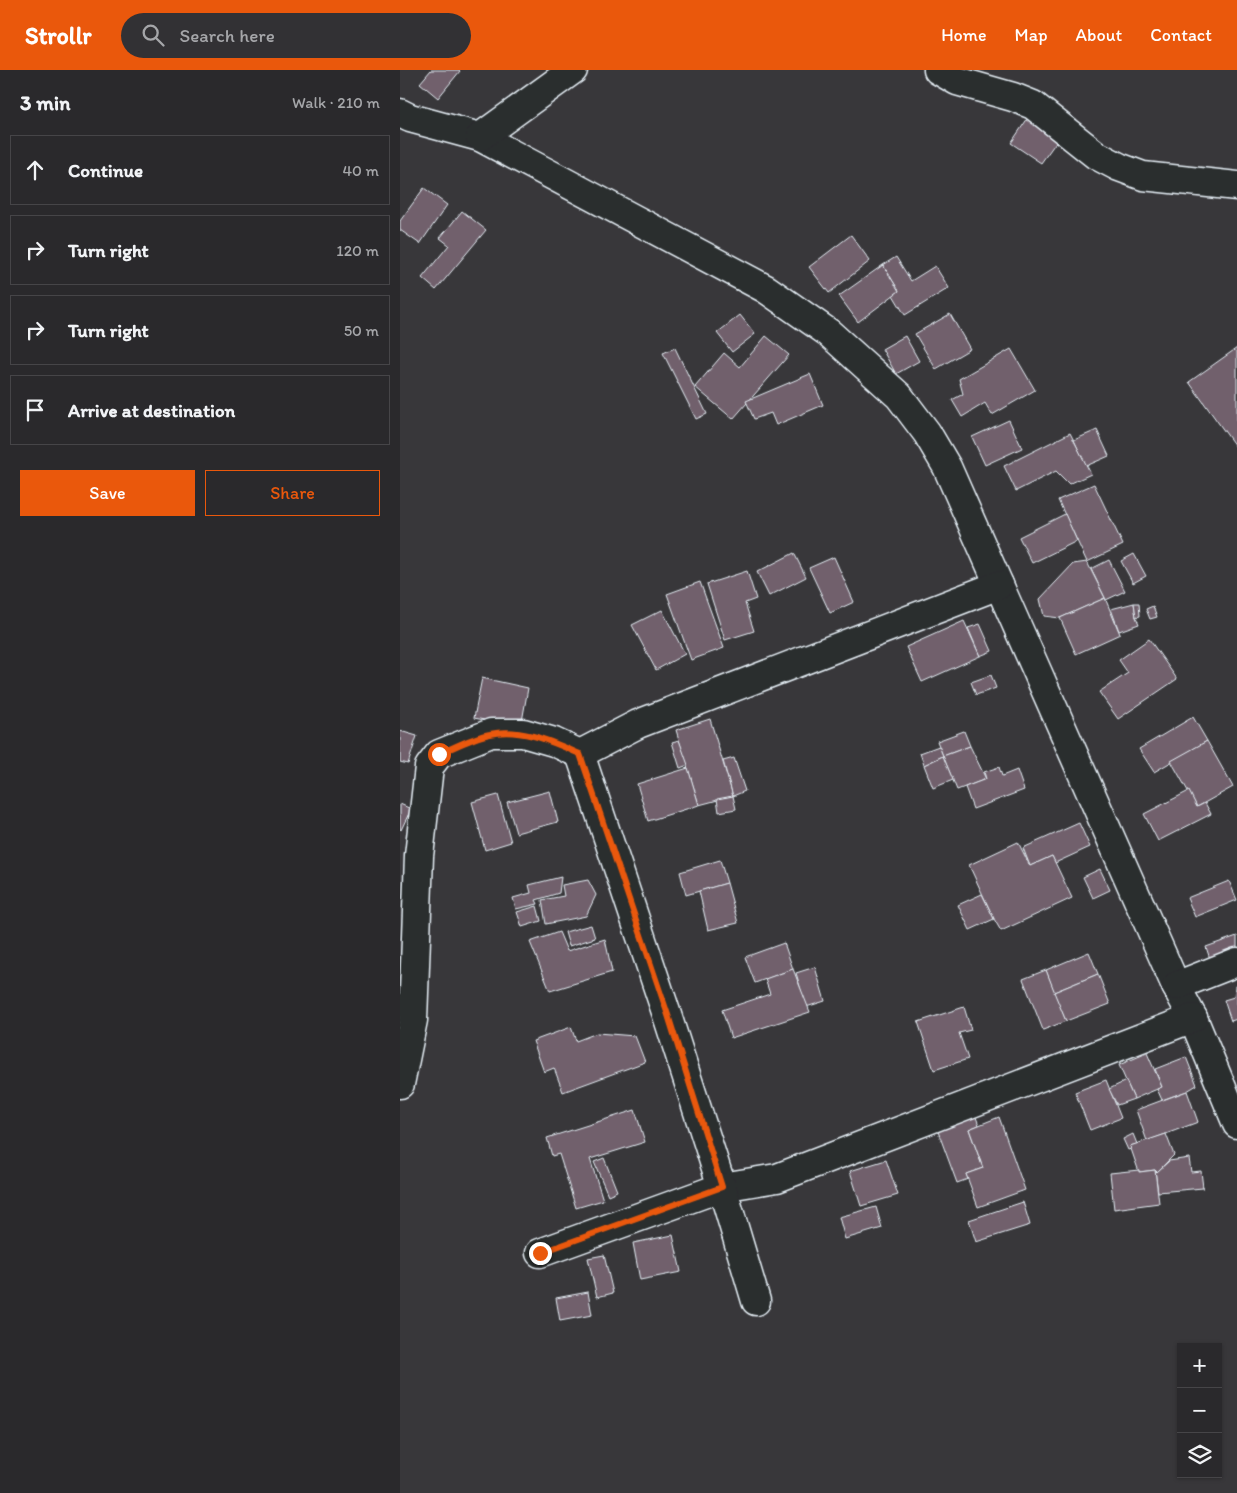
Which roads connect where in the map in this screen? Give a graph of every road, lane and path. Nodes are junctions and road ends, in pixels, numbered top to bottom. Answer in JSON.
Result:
{"nodes":[{"id":1,"x":573,"y":70,"type":"edge"},
{"id":2,"x":938,"y":70,"type":"edge"},
{"id":3,"x":403,"y":119,"type":"edge"},
{"id":4,"x":480,"y":137,"type":"junction"},
{"id":5,"x":1237,"y":186,"type":"edge"},
{"id":6,"x":999,"y":585,"type":"junction"},
{"id":7,"x":580,"y":754,"type":"junction"},
{"id":8,"x":409,"y":852,"type":"edge"},
{"id":9,"x":1237,"y":962,"type":"edge"},
{"id":10,"x":1176,"y":986,"type":"junction"},
{"id":11,"x":406,"y":1017,"type":"edge"},
{"id":12,"x":1192,"y":1018,"type":"junction"},
{"id":13,"x":400,"y":1084,"type":"edge"},
{"id":14,"x":1237,"y":1124,"type":"edge"},
{"id":15,"x":722,"y":1187,"type":"junction"},
{"id":16,"x":540,"y":1253,"type":"dead end"},
{"id":17,"x":756,"y":1302,"type":"dead end"}],
"edges":[{"from":1,"to":4,"type":"street"},
{"from":2,"to":5,"type":"street"},
{"from":3,"to":4,"type":"street"},
{"from":4,"to":6,"type":"street"},
{"from":6,"to":7,"type":"street"},
{"from":6,"to":10,"type":"street"},
{"from":7,"to":8,"type":"street"},
{"from":7,"to":15,"type":"street"},
{"from":8,"to":11,"type":"street"},
{"from":9,"to":10,"type":"street"},
{"from":10,"to":12,"type":"street"},
{"from":11,"to":13,"type":"street"},
{"from":12,"to":14,"type":"street"},
{"from":12,"to":15,"type":"street"},
{"from":15,"to":16,"type":"street"},
{"from":15,"to":17,"type":"street"}]}
